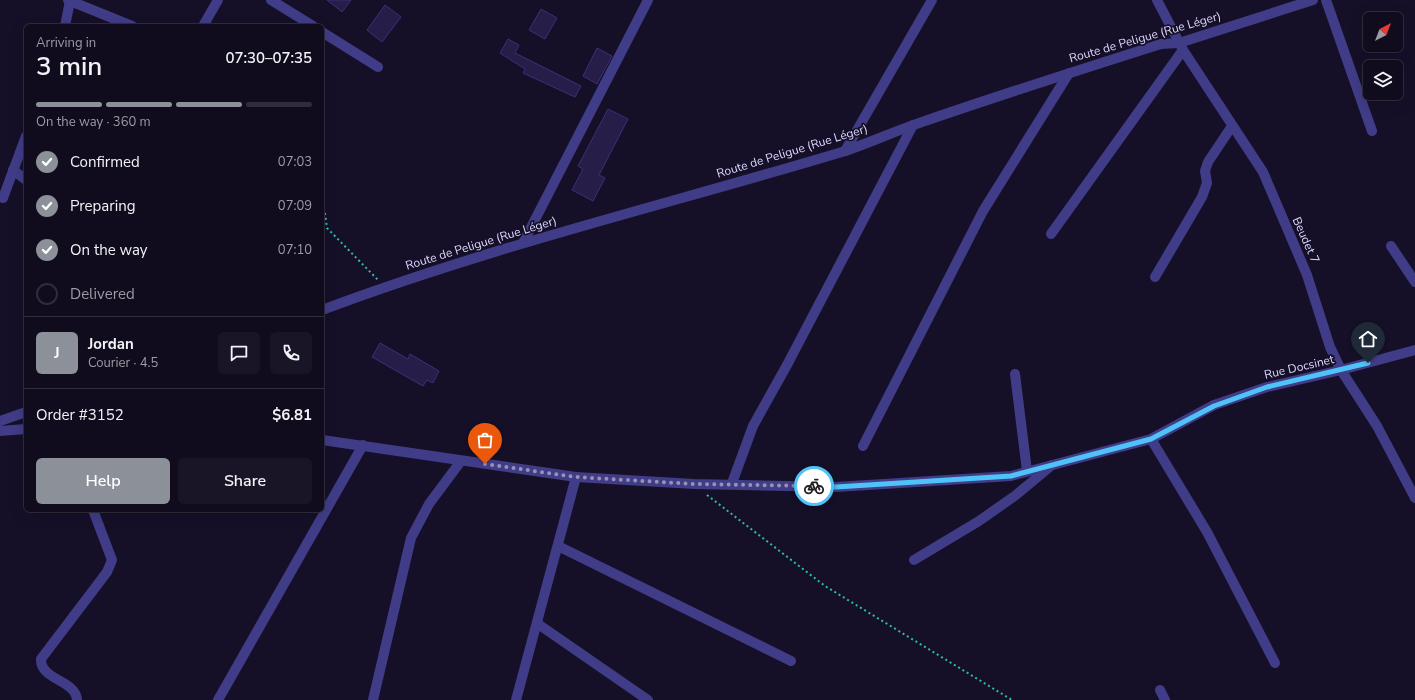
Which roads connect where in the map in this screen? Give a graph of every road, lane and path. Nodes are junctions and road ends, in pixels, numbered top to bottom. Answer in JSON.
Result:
{"nodes":[{"id":1,"x":69,"y":0,"type":"edge"},
{"id":2,"x":218,"y":0,"type":"edge"},
{"id":3,"x":271,"y":0,"type":"edge"},
{"id":4,"x":648,"y":0,"type":"edge"},
{"id":5,"x":932,"y":0,"type":"edge"},
{"id":6,"x":1157,"y":0,"type":"edge"},
{"id":7,"x":1313,"y":0,"type":"edge"},
{"id":8,"x":1326,"y":0,"type":"edge"},
{"id":9,"x":109,"y":22,"type":"edge"},
{"id":10,"x":65,"y":24,"type":"edge"},
{"id":11,"x":120,"y":24,"type":"edge"},
{"id":12,"x":204,"y":24,"type":"edge"},
{"id":13,"x":310,"y":24,"type":"edge"},
{"id":14,"x":324,"y":33,"type":"edge"},
{"id":15,"x":1181,"y":47,"type":"junction"},
{"id":16,"x":378,"y":67,"type":"dead end"},
{"id":17,"x":1069,"y":73,"type":"junction"},
{"id":18,"x":913,"y":125,"type":"junction"},
{"id":19,"x":1232,"y":126,"type":"junction"},
{"id":20,"x":1372,"y":131,"type":"dead end"},
{"id":21,"x":24,"y":141,"type":"edge"},
{"id":22,"x":845,"y":151,"type":"junction"},
{"id":23,"x":13,"y":170,"type":"junction"},
{"id":24,"x":24,"y":178,"type":"edge"},
{"id":25,"x":3,"y":198,"type":"dead end"},
{"id":26,"x":325,"y":212,"type":"dead end"},
{"id":27,"x":1051,"y":234,"type":"dead end"},
{"id":28,"x":523,"y":243,"type":"junction"},
{"id":29,"x":1391,"y":246,"type":"dead end"},
{"id":30,"x":1155,"y":277,"type":"dead end"},
{"id":31,"x":1415,"y":282,"type":"edge"},
{"id":32,"x":385,"y":286,"type":"junction"},
{"id":33,"x":324,"y":309,"type":"edge"},
{"id":34,"x":1415,"y":350,"type":"edge"},
{"id":35,"x":1340,"y":370,"type":"junction"},
{"id":36,"x":1015,"y":374,"type":"dead end"},
{"id":37,"x":24,"y":413,"type":"edge"},
{"id":38,"x":0,"y":421,"type":"edge"},
{"id":39,"x":24,"y":429,"type":"edge"},
{"id":40,"x":0,"y":431,"type":"edge"},
{"id":41,"x":1151,"y":439,"type":"junction"},
{"id":42,"x":324,"y":440,"type":"edge"},
{"id":43,"x":363,"y":445,"type":"junction"},
{"id":44,"x":863,"y":446,"type":"dead end"},
{"id":45,"x":460,"y":461,"type":"junction"},
{"id":46,"x":1055,"y":463,"type":"junction"},
{"id":47,"x":1027,"y":471,"type":"junction"},
{"id":48,"x":576,"y":477,"type":"junction"},
{"id":49,"x":732,"y":483,"type":"junction"},
{"id":50,"x":694,"y":484,"type":"junction"},
{"id":51,"x":1415,"y":498,"type":"edge"},
{"id":52,"x":94,"y":512,"type":"edge"},
{"id":53,"x":558,"y":546,"type":"junction"},
{"id":54,"x":914,"y":560,"type":"dead end"},
{"id":55,"x":538,"y":624,"type":"junction"},
{"id":56,"x":791,"y":661,"type":"dead end"},
{"id":57,"x":1275,"y":662,"type":"dead end"},
{"id":58,"x":1160,"y":690,"type":"dead end"},
{"id":59,"x":76,"y":700,"type":"edge"},
{"id":60,"x":218,"y":700,"type":"edge"},
{"id":61,"x":373,"y":700,"type":"edge"},
{"id":62,"x":516,"y":700,"type":"edge"},
{"id":63,"x":648,"y":700,"type":"edge"},
{"id":64,"x":1012,"y":700,"type":"edge"},
{"id":65,"x":1165,"y":700,"type":"edge"}],
"edges":[{"from":1,"to":9,"type":"street"},
{"from":1,"to":10,"type":"street"},
{"from":2,"to":12,"type":"street"},
{"from":3,"to":13,"type":"street"},
{"from":4,"to":28,"type":"street"},
{"from":5,"to":22,"type":"street"},
{"from":6,"to":15,"type":"street","name":"Beudet 7"},
{"from":7,"to":15,"type":"street","name":"Route de Peligue (Rue Léger)"},
{"from":8,"to":20,"type":"street"},
{"from":9,"to":11,"type":"street"},
{"from":14,"to":16,"type":"street"},
{"from":15,"to":17,"type":"street","name":"Route de Peligue (Rue Léger)"},
{"from":15,"to":19,"type":"street","name":"Beudet 7"},
{"from":15,"to":27,"type":"street"},
{"from":17,"to":18,"type":"street","name":"Route de Peligue (Rue Léger)"},
{"from":17,"to":44,"type":"street"},
{"from":18,"to":22,"type":"street","name":"Route de Peligue (Rue Léger)"},
{"from":18,"to":49,"type":"street"},
{"from":19,"to":30,"type":"street"},
{"from":19,"to":35,"type":"street","name":"Beudet 7"},
{"from":21,"to":23,"type":"street"},
{"from":22,"to":28,"type":"street","name":"Route de Peligue (Rue Léger)"},
{"from":23,"to":24,"type":"street"},
{"from":23,"to":25,"type":"street"},
{"from":26,"to":32,"type":"path"},
{"from":28,"to":32,"type":"street","name":"Route de Peligue (Rue Léger)"},
{"from":29,"to":31,"type":"street"},
{"from":32,"to":33,"type":"street","name":"Route de Peligue (Rue Léger)"},
{"from":34,"to":35,"type":"street","name":"Rue Docsinet"},
{"from":35,"to":41,"type":"street","name":"Rue Docsinet"},
{"from":35,"to":51,"type":"street","name":"Beudet 7"},
{"from":36,"to":47,"type":"street"},
{"from":37,"to":38,"type":"street"},
{"from":39,"to":40,"type":"street"},
{"from":41,"to":46,"type":"street","name":"Rue Docsinet"},
{"from":41,"to":57,"type":"street"},
{"from":42,"to":43,"type":"street","name":"Rue Docsinet"},
{"from":43,"to":45,"type":"street","name":"Rue Docsinet"},
{"from":43,"to":60,"type":"street"},
{"from":45,"to":48,"type":"street","name":"Rue Docsinet"},
{"from":45,"to":61,"type":"street"},
{"from":46,"to":47,"type":"street","name":"Rue Docsinet"},
{"from":46,"to":54,"type":"street"},
{"from":47,"to":49,"type":"street","name":"Rue Docsinet"},
{"from":48,"to":50,"type":"street","name":"Rue Docsinet"},
{"from":48,"to":53,"type":"street"},
{"from":49,"to":50,"type":"street","name":"Rue Docsinet"},
{"from":50,"to":64,"type":"path"},
{"from":52,"to":59,"type":"street"},
{"from":53,"to":55,"type":"street"},
{"from":53,"to":56,"type":"street"},
{"from":55,"to":62,"type":"street"},
{"from":55,"to":63,"type":"street"},
{"from":58,"to":65,"type":"street"}]}
